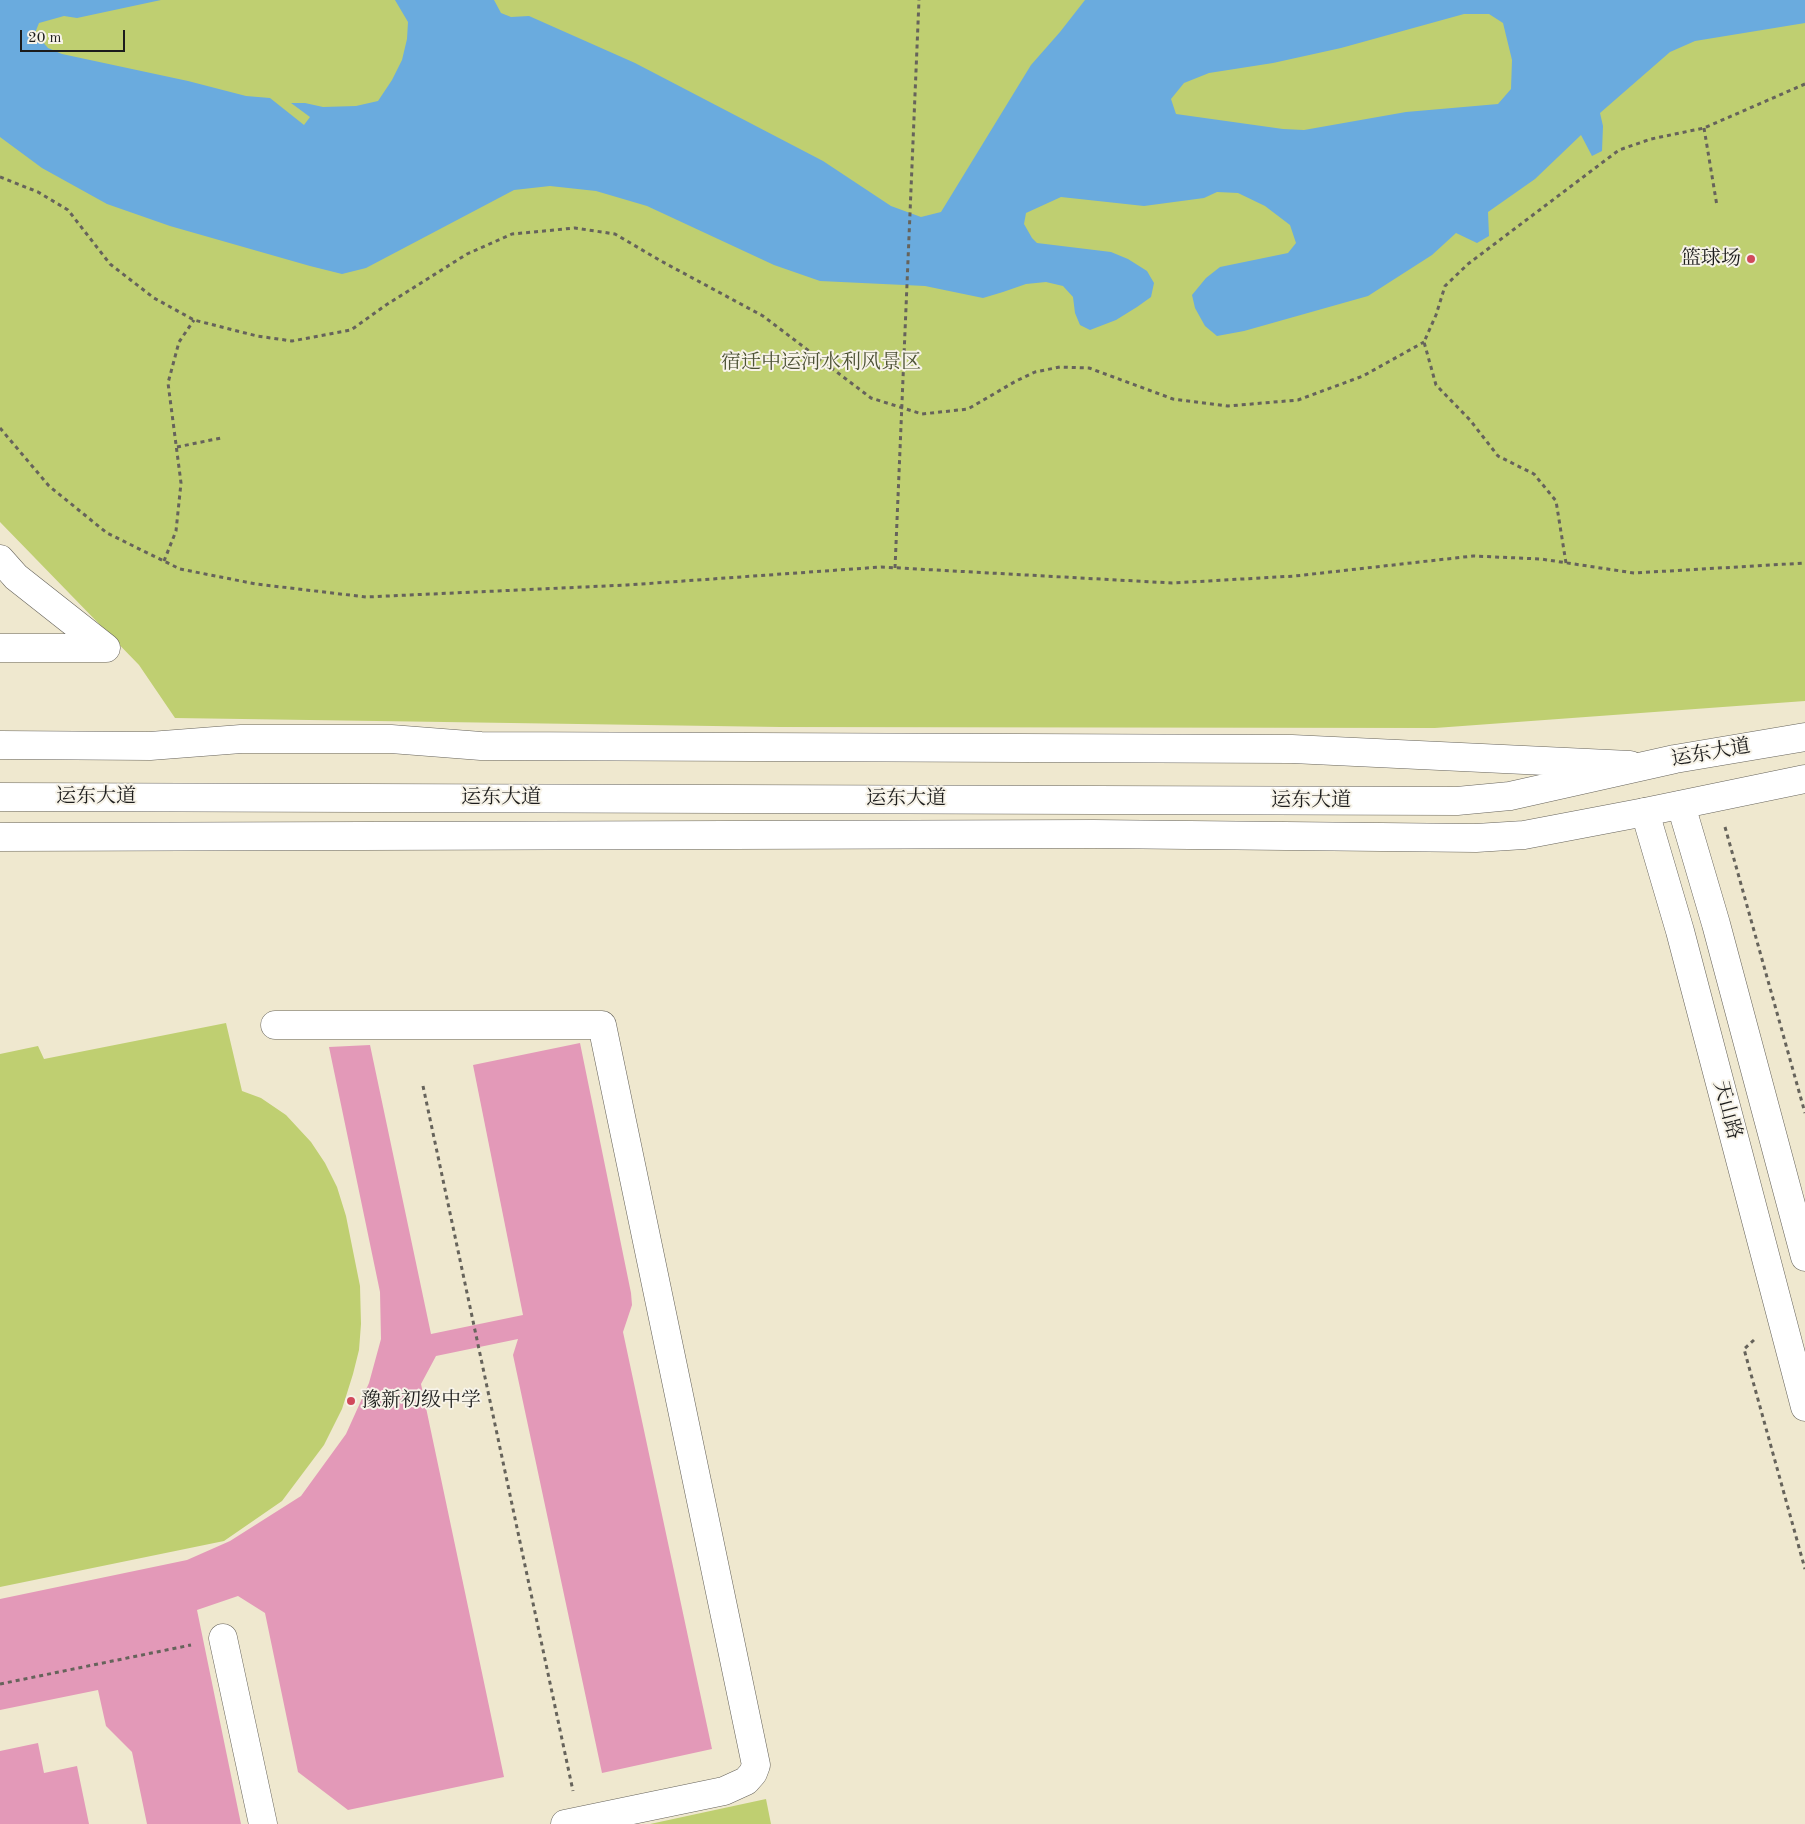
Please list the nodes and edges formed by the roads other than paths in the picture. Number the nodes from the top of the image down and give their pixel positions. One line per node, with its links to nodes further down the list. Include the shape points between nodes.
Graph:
1 (0, 559): 2 (main road, via 16,577 106,648)
2 (0, 648)
3 (1805, 737): 5 (main road, 运东大道)
4 (0, 745): 5 (main road, via 150,746 241,739 391,739 490,746 1292,749)
5 (1647, 766): 7 (main road, 运东大道, via 1510,796 1457,801)
6 (1805, 779): 8 (main road, 运东大道)
7 (0, 797)
8 (1681, 805): 9 (main road, 运东大道); 12 (main road, 天山路)
9 (1646, 812): 10 (main road, 运东大道, via 1524,835 1476,838 1094,834); 13 (main road, 天山路)
10 (0, 837)
11 (275, 1025): 15 (main road, via 602,1025 756,1765 754,1774 746,1781 724,1790)
12 (1805, 1257)
13 (1805, 1407)
14 (224, 1638): 16 (main road)
15 (572, 1822)
16 (262, 1824)

